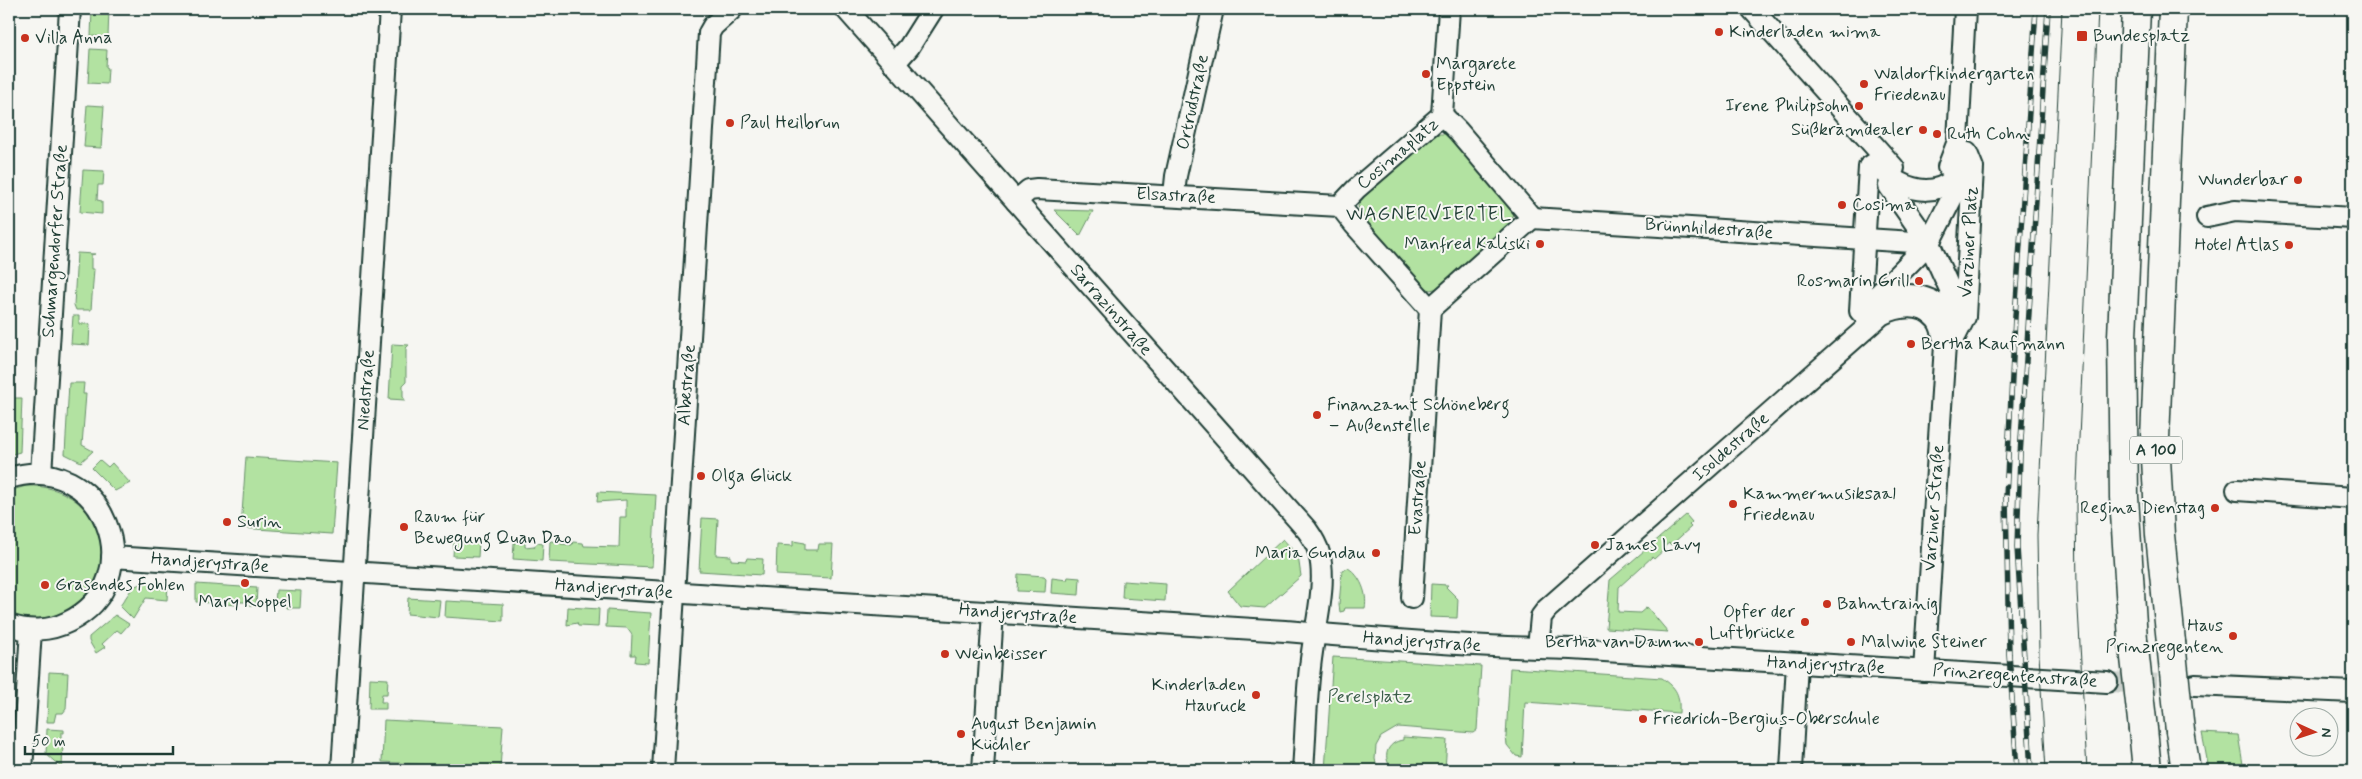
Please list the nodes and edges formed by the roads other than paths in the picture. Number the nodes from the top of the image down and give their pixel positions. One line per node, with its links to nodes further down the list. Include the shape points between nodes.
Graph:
1 (70, 9): 28 (street, Schmargendorfer Straße)
2 (390, 9): 33 (street, Niedstraße)
3 (732, 9): 34 (street, Albestraße, via 709,33)
4 (846, 9): 12 (street, Sarrazinstraße)
5 (933, 9): 12 (street)
6 (1213, 9): 16 (street, Ortrudstraße)
7 (1449, 9): 13 (street)
8 (1752, 9): 14 (street)
9 (1965, 9): 14 (street, Varziner Platz, via 1958,141 1950,165 1927,180)
10 (2136, 9): 46 (highway, A 100, bridge, via 2122,337 2124,497 2133,640)
11 (2173, 9): 53 (highway, A 100, bridge, via 2155,439 2160,535)
12 (894, 64): 17 (street, Sarrazinstraße)
13 (1442, 115): 18 (street, Cosimaplatz); 20 (street, Cosimaplatz)
14 (1881, 171): 15 (street, Varziner Platz, via 1906,195 1924,198 1952,190); 15 (street, Varziner Platz, via 1904,186 1930,190 1951,181 1966,153); 22 (street); 23 (street, Varziner Platz)
15 (1966, 173): 23 (street, Varziner Platz); 26 (street, Varziner Platz)
16 (1174, 195): 17 (street, Elsastraße, via 1037,189 1028,190); 18 (street, Elsastraße)
17 (1016, 201): 39 (street, Sarrazinstraße, via 1307,530 1320,554)
18 (1340, 206): 25 (street)
19 (2207, 217): 21 (street, via 2235,211)
20 (1532, 218): 22 (street, Brünnhildestraße); 25 (street)
21 (2353, 218)
22 (1872, 240): 23 (street); 24 (street)
23 (1929, 243): 24 (street, Varziner Platz); 26 (street, Varziner Platz)
24 (1871, 304): 26 (street, Varziner Platz, via 1893,297 1920,296 1932,300 1953,322 1956,335)
25 (1430, 309): 35 (street, Evastraße)
26 (1963, 318)
27 (1945, 345): 40 (street, Isoldestraße, via 1936,318 1918,308 1895,308 1881,315 1547,609 1541,617); 42 (street, Varziner Straße)
28 (41, 474): 29 (street); 32 (street, via 63,479 89,496 106,522)
29 (9, 478)
30 (2236, 490): 31 (street)
31 (2353, 498)
32 (112, 557): 33 (street, Handjerystraße); 38 (street, via 104,588 86,610 63,624)
33 (355, 572): 34 (street, Handjerystraße); 48 (street, Niedstraße)
34 (674, 592): 36 (street, Handjerystraße); 49 (street, Albestraße)
35 (1412, 598)
36 (993, 612): 39 (street, Handjerystraße); 50 (street)
37 (9, 625): 38 (street)
38 (31, 630): 47 (street)
39 (1315, 634): 40 (street, Handjerystraße); 51 (street)
40 (1538, 648): 41 (street, Handjerystraße)
41 (1797, 663): 42 (street, Handjerystraße); 52 (street)
42 (1924, 670): 43 (street, Prinzregentenstraße)
43 (2107, 682)
44 (2195, 685): 45 (street)
45 (2353, 692)
46 (2146, 767)
47 (22, 770)
48 (342, 770)
49 (663, 770)
50 (982, 770)
51 (1303, 770)
52 (1791, 770)
53 (2186, 770)

